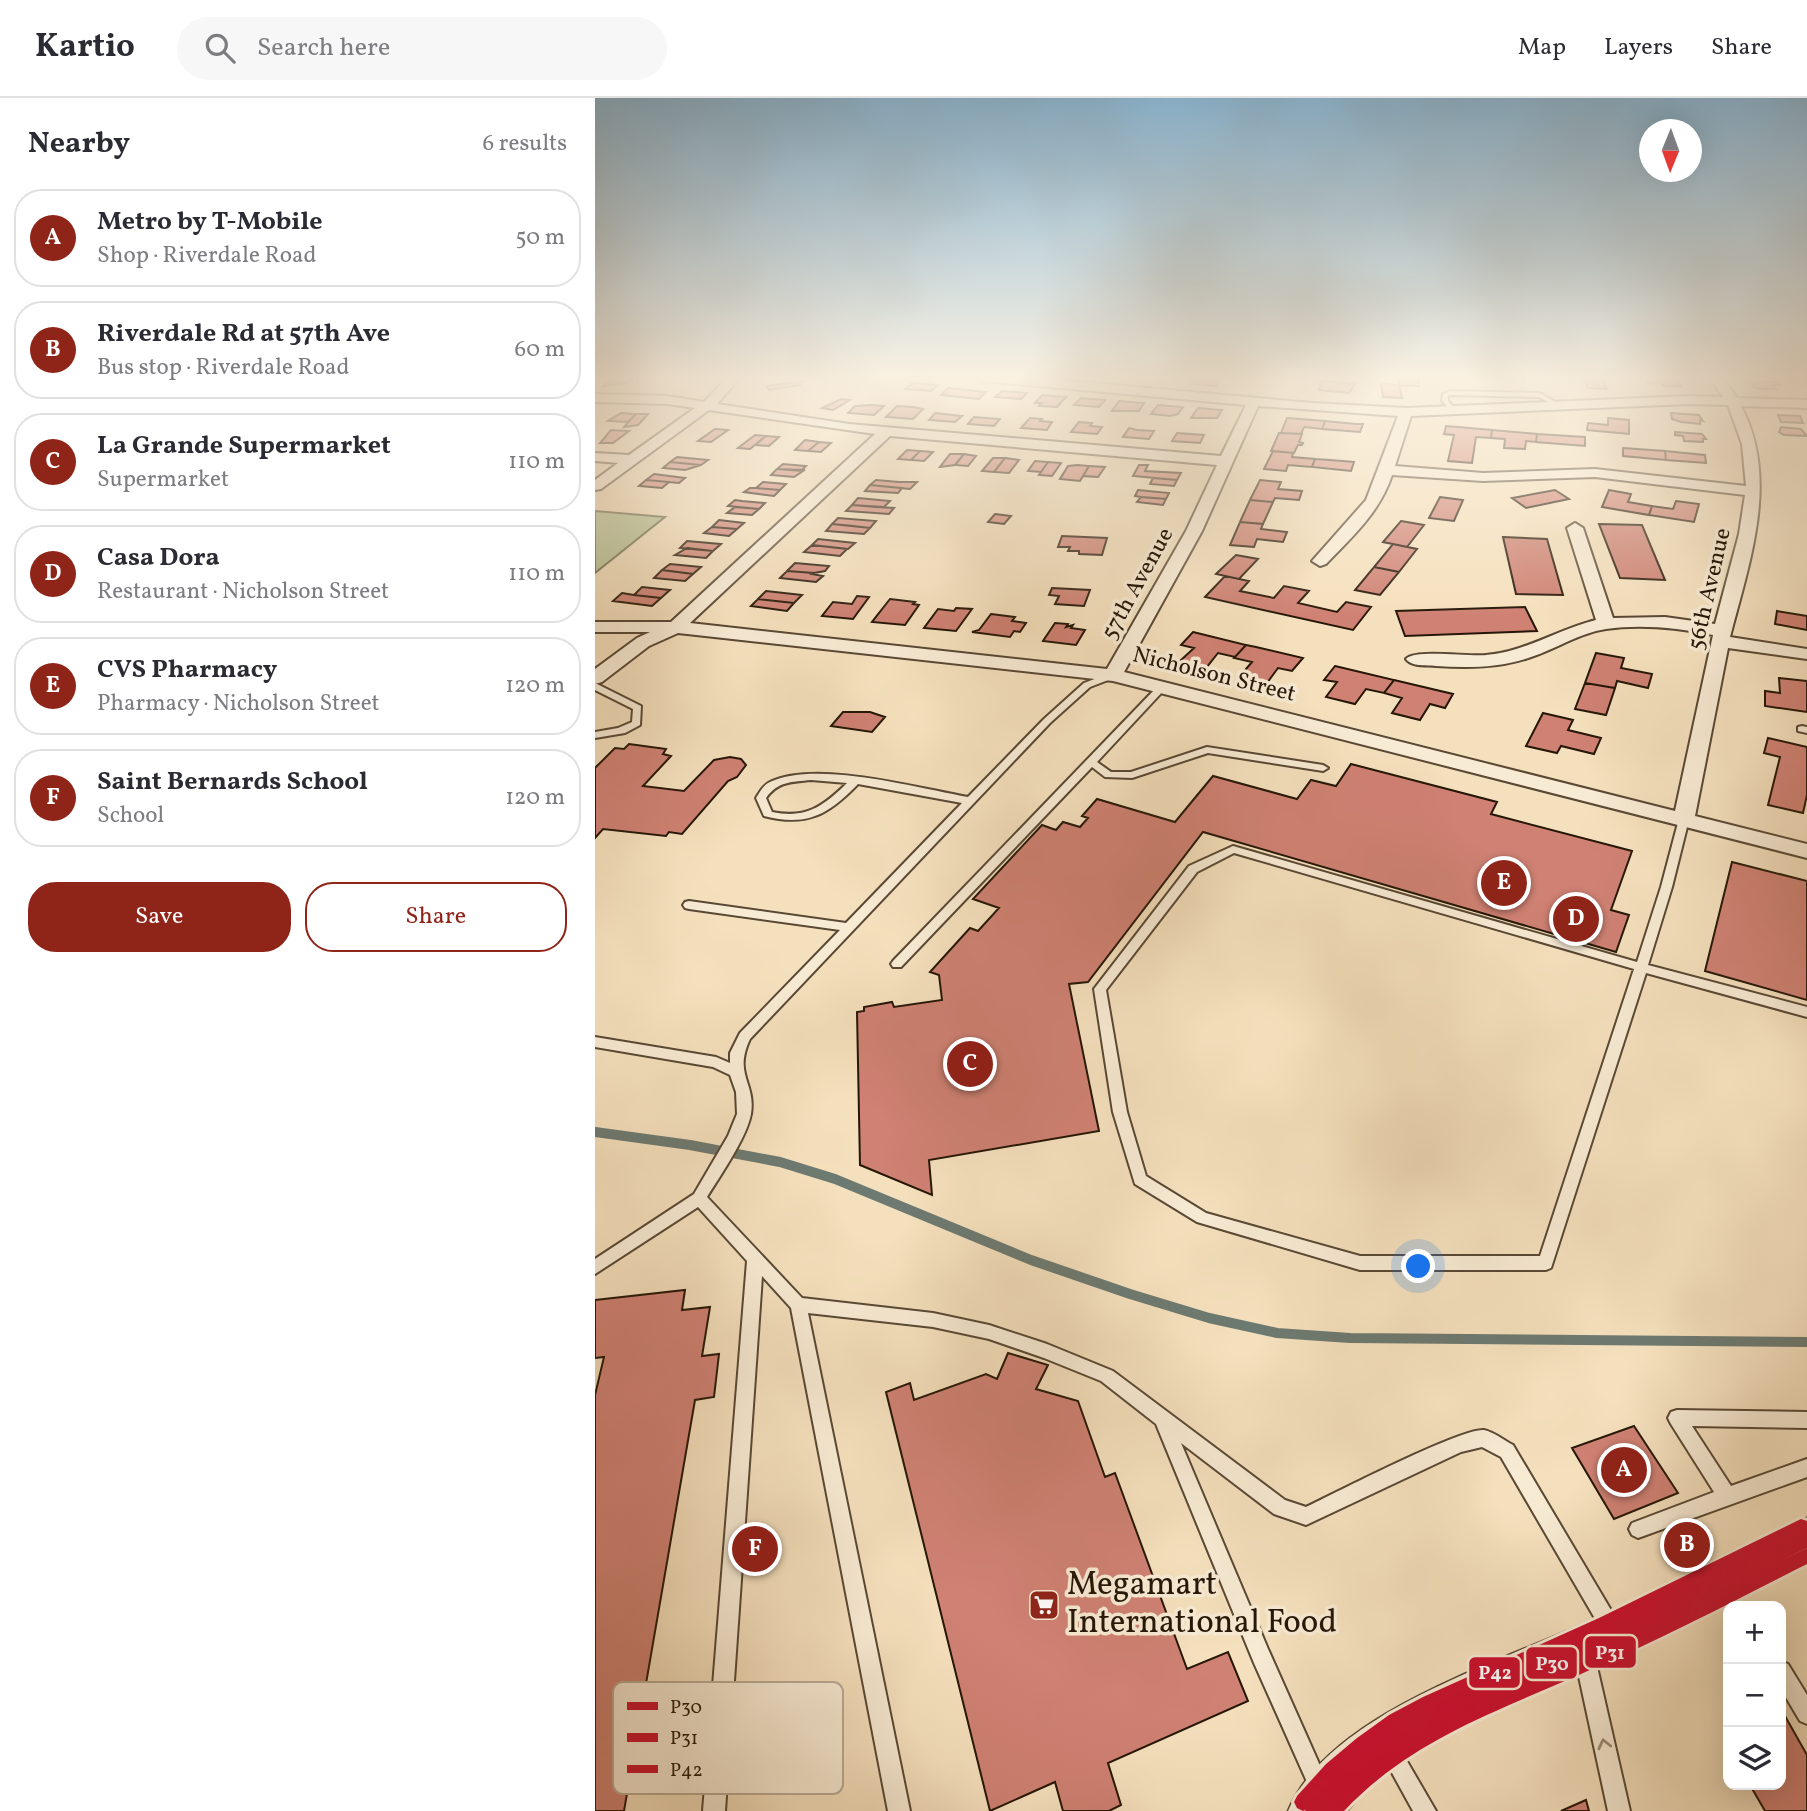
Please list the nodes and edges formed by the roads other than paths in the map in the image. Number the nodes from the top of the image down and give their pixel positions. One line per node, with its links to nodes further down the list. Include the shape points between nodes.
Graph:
1 (595, 457): 8 (street)
2 (636, 457): 8 (street)
3 (859, 457): 17 (street)
4 (1177, 457): 9 (street)
5 (1226, 457): 9 (street, 57th Avenue)
6 (1389, 457): 10 (street)
7 (1750, 457): 12 (street, 56th Avenue)
8 (632, 460): 11 (street)
9 (1224, 461): 21 (street, 57th Avenue, via 1194,531)
10 (1386, 470): 12 (street, via 1483,477 1595,473); 14 (street, via 1364,515)
11 (596, 486)
12 (1753, 491): 18 (street, 56th Avenue)
13 (1575, 528): 15 (street)
14 (1320, 561)
15 (1607, 623): 18 (street, via 1684,624); 20 (street, via 1511,657)
16 (595, 627): 17 (street, Nicholson Street)
17 (675, 627): 21 (street, Nicholson Street); 22 (street, via 643,642)
18 (1721, 636): 19 (street); 30 (street, 56th Avenue)
19 (1807, 654)
20 (1415, 659)
21 (1113, 675): 24 (street, Nicholson Street); 29 (lane, via 1087,685)
22 (595, 678)
23 (595, 686): 25 (lane, via 638,708 637,723)
24 (1162, 687): 26 (lane); 30 (street, Nicholson Street)
25 (595, 735)
26 (1091, 762): 27 (lane, via 1109,775 1132,775 1207,750); 34 (lane)
27 (1323, 768)
28 (854, 782): 28 (lane, via 799,777 770,786 761,798 768,814 812,816); 29 (lane)
29 (970, 801): 33 (lane)
30 (1684, 819): 31 (street, Nicholson Street); 35 (lane)
31 (1807, 851)
32 (689, 905): 33 (lane)
33 (848, 927): 38 (lane, via 745,1036 737,1053)
34 (897, 964)
35 (1641, 967): 35 (lane, via 1546,1263 1360,1264 1202,1218 1140,1180 1120,1112 1100,989 1193,869 1233,849); 36 (lane)
36 (1807, 1012)
37 (595, 1042): 38 (lane, via 716,1062)
38 (736, 1072): 39 (lane, via 744,1114)
39 (735, 1137): 40 (lane)
40 (713, 1177): 41 (lane)
41 (699, 1198): 42 (lane); 43 (lane)
42 (755, 1259): 44 (lane); 54 (lane)
43 (595, 1267)
44 (798, 1306): 45 (lane, via 933,1320 989,1332 1107,1376); 58 (lane)
45 (1162, 1418): 52 (lane, via 1280,1508 1306,1516 1459,1444 1483,1438 1507,1451); 57 (lane)
46 (1807, 1420): 48 (lane, via 1677,1418)
47 (1807, 1468): 48 (lane)
48 (1727, 1496): 49 (lane)
49 (1638, 1529)
50 (1807, 1540): 51 (street)
51 (1722, 1596): 52 (street)
52 (1599, 1642): 56 (street, via 1413,1726); 60 (lane, one-way to 52)
53 (1786, 1679): 55 (lane)
54 (724, 1682)
55 (1807, 1714)
56 (1385, 1744): 57 (street, via 1357,1764); 59 (lane)
57 (1319, 1804)
58 (899, 1811)
59 (1425, 1811)
60 (1619, 1811)

